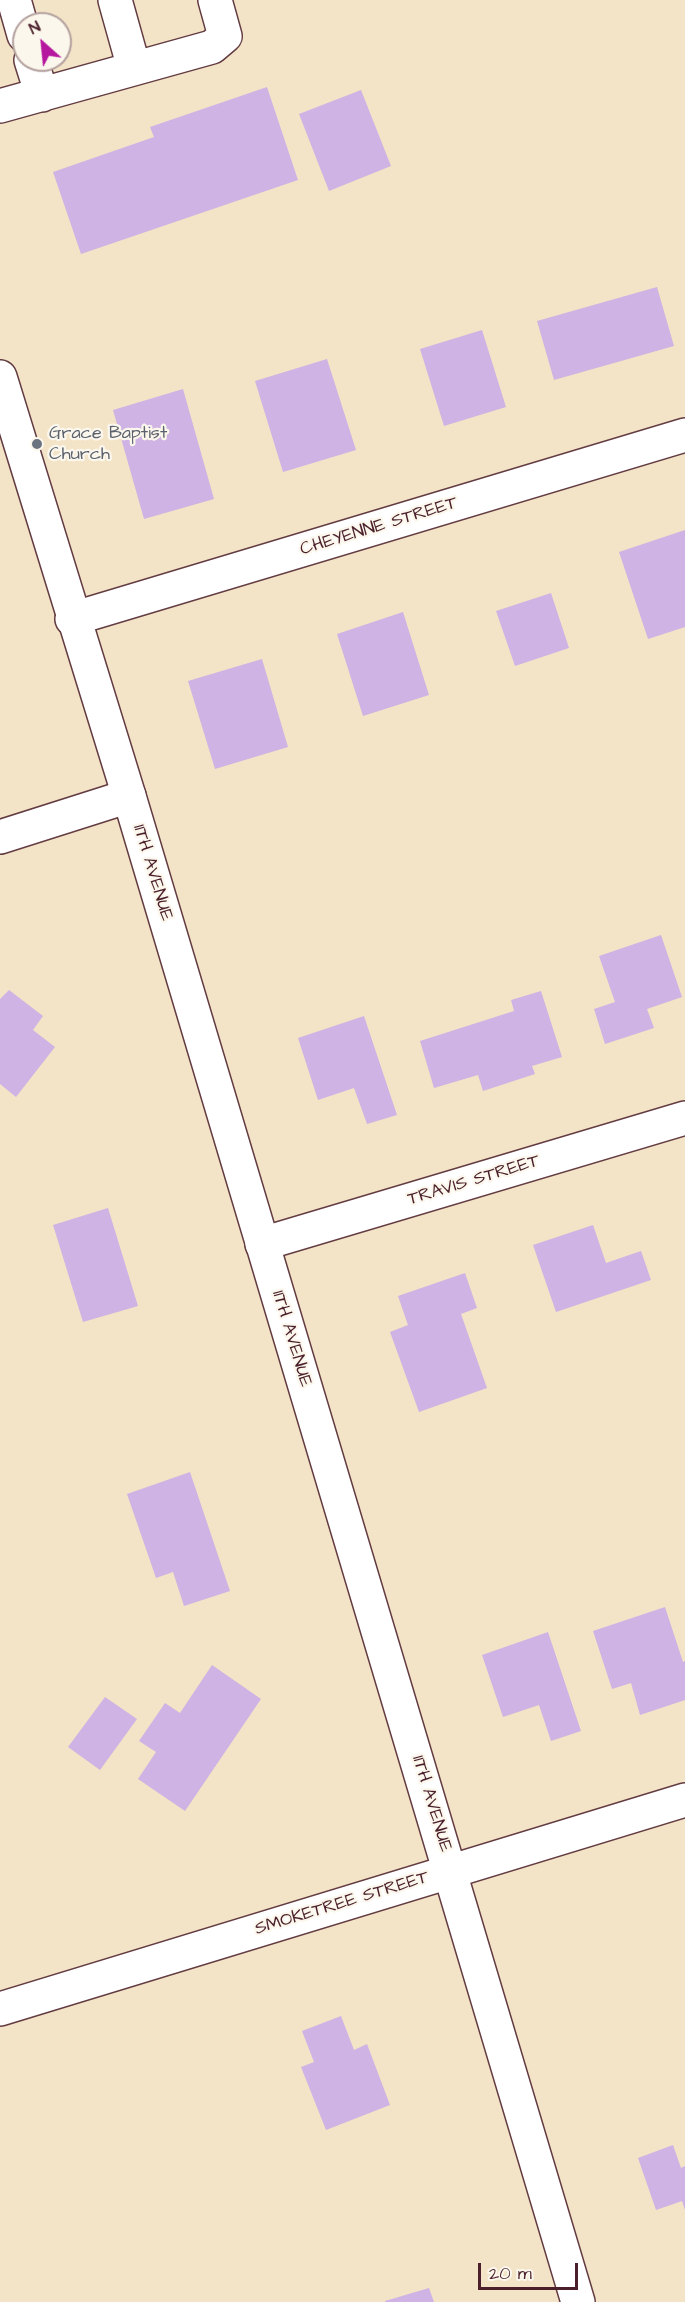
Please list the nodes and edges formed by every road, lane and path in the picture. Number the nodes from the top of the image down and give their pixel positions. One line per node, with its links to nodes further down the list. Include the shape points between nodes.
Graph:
1 (115, 0): 3 (main road)
2 (215, 0): 3 (main road, via 225,36 212,47)
3 (134, 68): 5 (main road)
4 (35, 72): 5 (main road)
5 (42, 95): 6 (main road)
6 (0, 106)
7 (0, 377): 9 (main road, 11TH AVENUE)
8 (685, 435): 9 (main road, CHEYENNE STREET)
9 (72, 619): 10 (main road, 11TH AVENUE)
10 (129, 796): 11 (main road); 13 (main road, 11TH AVENUE)
11 (0, 837)
12 (685, 1118): 13 (main road, TRAVIS STREET)
13 (262, 1244): 15 (main road, 11TH AVENUE)
14 (685, 1800): 15 (main road, SMOKETREE STREET)
15 (451, 1870): 16 (main road, SMOKETREE STREET); 17 (main road, 11TH AVENUE)
16 (0, 2009)
17 (578, 2302)

